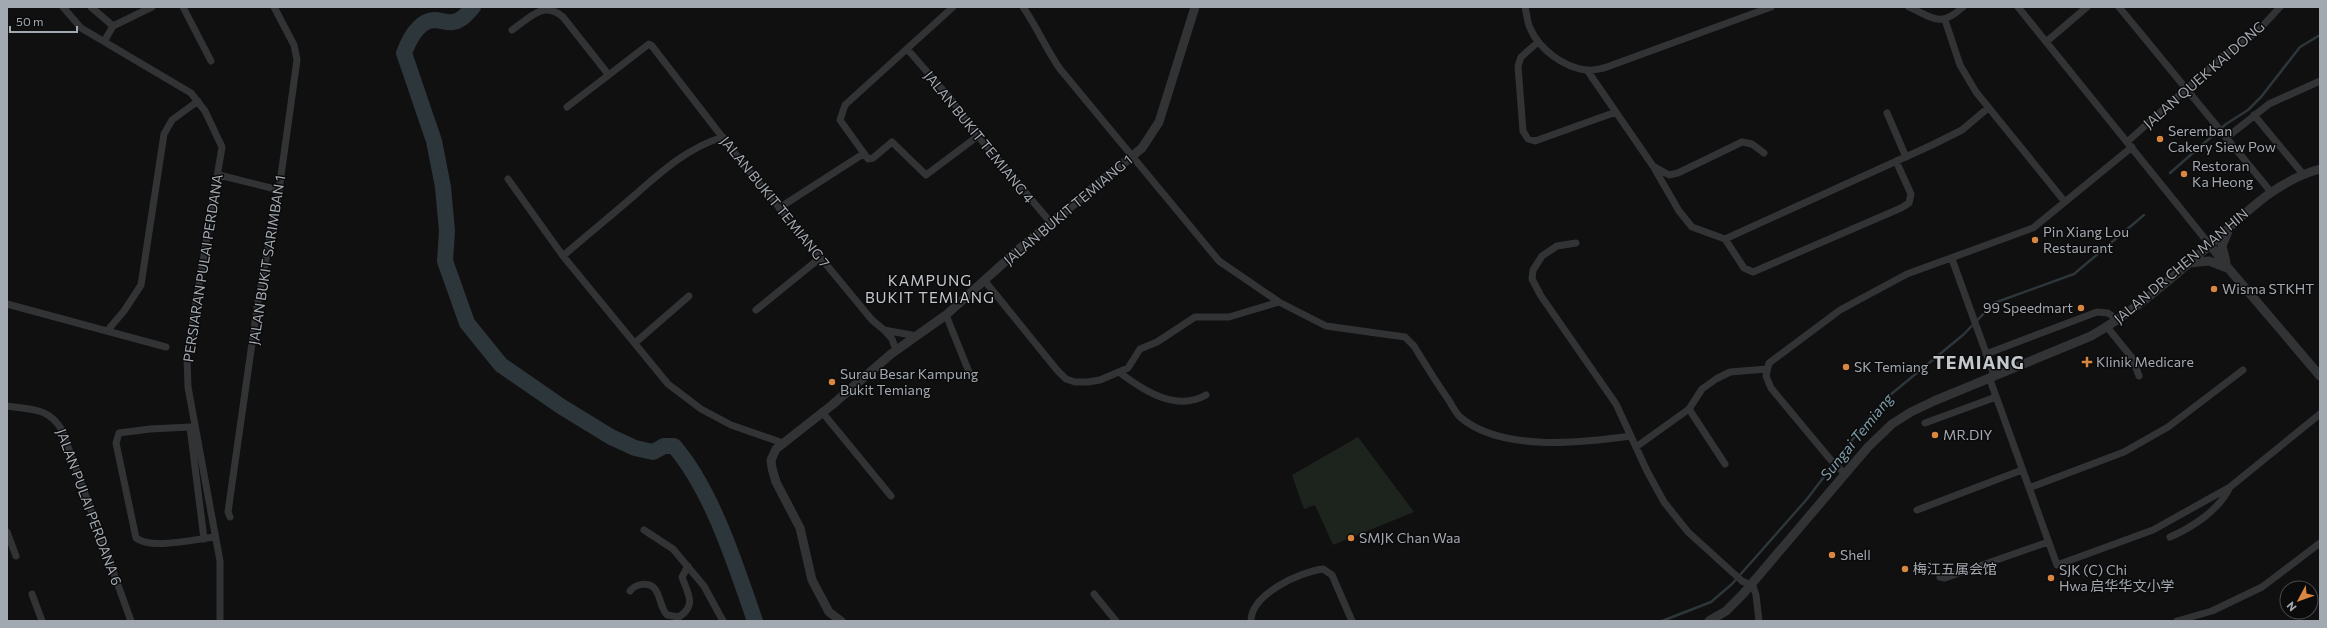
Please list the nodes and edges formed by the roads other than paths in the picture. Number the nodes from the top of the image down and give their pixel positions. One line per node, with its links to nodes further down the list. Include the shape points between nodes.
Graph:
1 (63, 7): 20 (street, PERSIARAN PULAI PERDANA, via 82,28)
2 (91, 7): 18 (street)
3 (152, 7): 18 (street)
4 (183, 7): 24 (street)
5 (274, 7): 49 (street, JALAN BUKIT SARIMBAN 1, via 294,44 297,60)
6 (953, 7): 23 (street)
7 (1023, 7): 41 (street, via 1060,70)
8 (1195, 7): 41 (street, JALAN BUKIT TEMIANG 1, via 1159,122 1152,135)
9 (1525, 7): 21 (street, via 1530,28)
10 (1772, 7): 25 (street, via 1604,68)
11 (1909, 7): 17 (street, via 1937,20)
12 (1963, 7): 17 (street)
13 (2018, 7): 22 (street)
14 (2087, 7): 22 (street)
15 (2119, 7): 28 (street)
16 (2280, 7): 28 (street, JALAN QUEK KAI DONG, via 2258,31 2222,56)
17 (1945, 20): 31 (street, via 1963,72)
18 (113, 26): 20 (street)
19 (512, 30): 26 (street, via 539,11 548,8 555,10 564,17)
20 (105, 40): 29 (street, PERSIARAN PULAI PERDANA, via 185,88)
21 (1538, 42): 25 (street, via 1560,60); 32 (street, via 1521,58 1518,66 1523,132 1528,138 1535,141)
22 (2046, 42): 38 (street)
23 (908, 50): 35 (street, JALAN BUKIT TEMIANG 4, via 949,97); 40 (street, via 845,105 842,111 840,120)
24 (211, 61)
25 (1587, 70): 32 (street)
26 (608, 74): 30 (street); 37 (street, JALAN BUKIT TEMIANG 7, via 649,44 656,48)
27 (2320, 81): 34 (street, via 2269,104)
28 (2187, 90): 36 (street); 38 (street, JALAN QUEK KAI DONG)
29 (198, 101): 47 (street, PERSIARAN PULAI PERDANA, via 217,132 222,147); 72 (street, via 172,120 164,134 141,284 124,311)
30 (567, 108)
31 (1988, 108): 42 (street, via 1962,130); 51 (street)
32 (1616, 112): 44 (street)
33 (1887, 113): 42 (street)
34 (2254, 115): 36 (street); 46 (street)
35 (978, 136): 40 (street, via 926,175 892,142 870,160); 53 (street, JALAN BUKIT TEMIANG 4)
36 (2225, 136): 50 (street)
37 (723, 137): 52 (street, JALAN BUKIT TEMIANG 7); 58 (street, via 702,145 660,173)
38 (2129, 145): 51 (street, JALAN QUEK KAI DONG); 57 (street)
39 (1764, 153): 44 (street, via 1752,144 1742,142 1678,173 1669,175)
40 (863, 154): 52 (street)
41 (1133, 156): 53 (street, JALAN BUKIT TEMIANG 1); 65 (street, via 1219,261)
42 (1906, 157): 43 (street)
43 (1896, 161): 55 (street); 55 (street, via 1911,194 1909,203 1901,208 1753,272 1744,268)
44 (1653, 166): 55 (street, via 1678,211 1692,227)
45 (2320, 169): 46 (street, JALAN DR CHEN MAN HIN)
46 (2302, 174): 50 (street, JALAN DR CHEN MAN HIN)
47 (219, 175): 49 (street); 105 (street, PERSIARAN PULAI PERDANA, via 186,357 188,387)
48 (508, 179): 58 (street)
49 (279, 190): 102 (street, JALAN BUKIT SARIMBAN 1, via 258,301 228,512)
50 (2271, 192): 54 (street, JALAN DR CHEN MAN HIN)
51 (2065, 202): 60 (street, JALAN QUEK KAI DONG, via 2032,228)
52 (779, 208): 59 (street, JALAN BUKIT TEMIANG 7)
53 (1051, 223): 63 (street, JALAN BUKIT TEMIANG 1)
54 (2230, 227): 57 (street, JALAN DR CHEN MAN HIN); 62 (street, via 2222,246)
55 (1725, 239)
56 (1576, 243): 92 (street, via 1557,246 1542,256 1532,280 1616,404)
57 (2210, 245): 61 (street, JALAN DR CHEN MAN HIN); 62 (street)
58 (563, 256): 74 (street)
59 (820, 258): 67 (street); 71 (street, JALAN BUKIT TEMIANG 7, via 872,320)
60 (1952, 259): 77 (street); 78 (street, JALAN QUEK KAI DONG, via 1907,274 1840,310 1769,363)
61 (2188, 264): 62 (street, via 2209,261); 69 (street, JALAN DR CHEN MAN HIN)
62 (2229, 269): 84 (street)
63 (984, 280): 68 (street, JALAN BUKIT TEMIANG 1); 81 (street, via 1066,379 1088,382)
64 (689, 296): 74 (street)
65 (1279, 302): 81 (street, via 1229,317 1195,317 1157,342 1140,349 1128,368); 92 (street, via 1326,326 1405,337 1414,346 1459,416 1476,428 1498,435 1560,444)
66 (7, 304): 72 (street)
67 (756, 310)
68 (946, 315): 73 (street, JALAN BUKIT TEMIANG 1); 80 (street)
69 (2118, 320): 70 (street, JALAN DR CHEN MAN HIN); 77 (street, via 2108,313 2097,312)
70 (2107, 327): 82 (street, JALAN DR CHEN MAN HIN, via 2084,339); 83 (street, via 2133,359)
71 (884, 330): 73 (street); 76 (street, JALAN BUKIT TEMIANG 7, via 892,339)
72 (107, 331): 75 (street)
73 (917, 336): 76 (street, JALAN BUKIT TEMIANG 1)
74 (636, 342): 93 (street, via 668,384 701,409 731,425)
75 (166, 347)
76 (896, 350): 89 (street, JALAN BUKIT TEMIANG 1)
77 (1986, 354): 82 (street)
78 (1767, 369): 88 (street, via 1730,372 1716,379 1702,389); 97 (street, via 1766,376 1771,388)
79 (2243, 370): 99 (street, via 2168,427 2124,452)
80 (969, 372)
81 (1119, 372): 85 (street, via 1154,394 1180,403 1194,402)
82 (1992, 376): 86 (street); 97 (street, JALAN DR CHEN MAN HIN, via 1911,412 1892,424)
83 (2139, 376)
84 (2320, 376)
85 (1206, 395)
86 (1996, 397): 91 (street); 96 (street)
87 (7, 406): 118 (street, JALAN PULAI PERDANA 6, via 47,413 56,420 62,430)
88 (1689, 409): 94 (street); 95 (street)
89 (822, 412): 93 (street, JALAN BUKIT TEMIANG 1); 100 (street)
90 (2320, 414): 98 (street)
91 (1925, 423)
92 (1631, 436): 94 (street)
93 (783, 443): 121 (street, JALAN BUKIT TEMIANG 1, via 776,449 771,460 776,482 800,528 812,580 821,601 829,612)
94 (1636, 447): 113 (street, via 1664,502 1688,532 1742,581)
95 (1725, 464)
96 (2022, 470): 99 (street); 101 (street)
97 (1842, 471): 113 (street, JALAN DR CHEN MAN HIN)
98 (2230, 487): 106 (street, via 2215,508 2187,530); 108 (street, via 2153,530 2057,565)
99 (2029, 488): 108 (street)
100 (891, 496)
101 (1917, 510)
102 (230, 517)
103 (644, 530): 111 (street, via 674,549)
104 (7, 532): 110 (street)
105 (215, 537): 107 (street); 119 (street, PERSIARAN PULAI PERDANA, via 220,561)
106 (2170, 537)
107 (204, 538): 107 (street, via 148,544 136,538 116,443 119,433 190,427)
108 (2048, 542): 112 (street, via 1945,578)
109 (2320, 543): 127 (street, via 2262,587 2212,611)
110 (16, 556)
111 (688, 566): 114 (street, via 682,577 690,601 689,608 679,617 667,615 662,610 655,589 650,586 638,585); 120 (street, via 704,586)
112 (1940, 577)
113 (1751, 585): 125 (street, JALAN DR CHEN MAN HIN, via 1726,611); 126 (street, via 1756,595)
114 (630, 591)
115 (32, 594): 117 (street)
116 (1094, 594): 122 (street)
117 (42, 621)
118 (131, 621)
119 (220, 621)
120 (723, 621)
121 (841, 621)
122 (1116, 621)
123 (1251, 621): 124 (street, via 1252,613 1258,604 1285,581 1323,569 1332,575)
124 (1352, 621)
125 (1709, 621)
126 (1759, 621)
127 (2177, 621)

